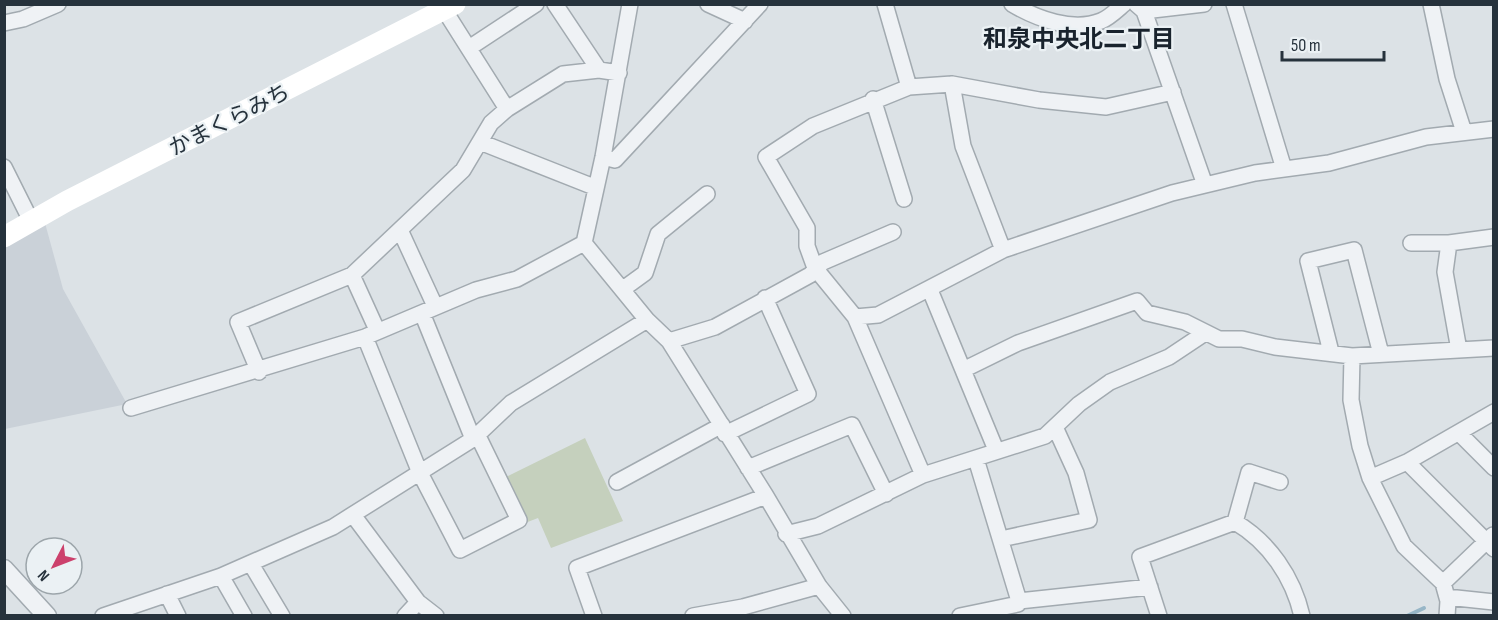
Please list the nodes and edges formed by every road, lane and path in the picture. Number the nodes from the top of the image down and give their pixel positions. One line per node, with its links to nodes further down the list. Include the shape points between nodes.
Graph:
1 (58, 4): 16 (street)
2 (536, 4): 17 (street)
3 (555, 4): 18 (street)
4 (630, 4): 19 (street)
5 (708, 4): 15 (street)
6 (760, 4): 15 (street)
7 (885, 4): 21 (street)
8 (1012, 4): 9 (street, via 1036,18 1082,26 1103,21)
9 (1124, 4)
10 (1204, 4): 14 (street)
11 (1234, 4): 30 (street)
12 (1431, 4): 26 (street, via 1447,79)
13 (439, 9): 17 (street); 35 (main road, かまくらみち)
14 (1144, 14): 22 (street)
15 (745, 21): 28 (street, via 615,160)
16 (4, 23)
17 (470, 48): 24 (street)
18 (599, 70): 19 (street); 24 (street, via 563,74)
19 (619, 73): 28 (street)
20 (951, 84): 21 (street); 22 (street, via 1106,107); 43 (street, via 963,146)
21 (909, 87): 23 (street)
22 (1173, 92): 31 (street)
23 (873, 99): 34 (street); 44 (street, via 813,126 766,157 807,228 807,246)
24 (507, 109): 27 (street, via 491,123)
25 (1494, 129): 26 (street)
26 (1464, 132): 30 (street)
27 (480, 142): 32 (street); 36 (street, via 463,170)
28 (603, 157): 32 (street)
29 (4, 167): 35 (street)
30 (1284, 170): 31 (street)
31 (1205, 185): 43 (street)
32 (594, 187): 40 (street)
33 (706, 194): 46 (street, via 658,234 645,273)
34 (904, 200)
35 (31, 221): 38 (main road, かまくらみち)
36 (400, 230): 45 (street); 49 (street)
37 (893, 232): 44 (street)
38 (4, 237)
39 (1494, 237): 42 (street)
40 (584, 243): 46 (street); 49 (street, via 517,279 476,290)
41 (1411, 243): 42 (street)
42 (1449, 243): 56 (street, via 1445,272)
43 (1003, 250): 47 (street)
44 (815, 268): 48 (street, via 810,275); 50 (street)
45 (352, 275): 53 (street); 61 (street, via 238,322)
46 (622, 289): 51 (street)
47 (930, 290): 50 (street, via 878,315); 60 (street)
48 (765, 298): 54 (street, via 715,327); 65 (street, via 808,394)
49 (428, 310): 53 (street); 67 (street)
50 (855, 317): 74 (street)
51 (647, 320): 54 (street); 67 (street, via 511,403)
52 (1205, 333): 57 (street, via 1219,339); 60 (street, via 1185,322 1147,313 1137,301 1018,343); 64 (street, via 1169,357 1110,382)
53 (371, 334): 61 (street); 73 (street)
54 (669, 341): 65 (street)
55 (1494, 348): 56 (street)
56 (1459, 350): 58 (street)
57 (1331, 352): 58 (street, via 1308,261 1354,250); 59 (street)
58 (1381, 354): 59 (street)
59 (1352, 356): 75 (street, via 1351,400)
60 (963, 370): 68 (street)
61 (259, 372): 62 (street)
62 (130, 408)
63 (1494, 412): 66 (street)
64 (1055, 427): 68 (street, via 1045,436); 83 (street, via 1076,473 1089,520)
65 (724, 429): 71 (street); 76 (street)
66 (1460, 434): 70 (street); 72 (street)
67 (476, 438): 73 (street); 73 (street, via 519,520 460,550)
68 (996, 450): 69 (street)
69 (976, 459): 74 (street); 83 (street)
70 (1407, 462): 75 (street); 84 (street)
71 (748, 468): 78 (street, via 852,425); 79 (street)
72 (1494, 468)
73 (420, 473): 80 (street)
74 (923, 475): 78 (street)
75 (1370, 478): 92 (street, via 1404,546)
76 (617, 482)
77 (1280, 482): 81 (street, via 1249,472)
78 (886, 494): 82 (street, via 818,526)
79 (766, 496): 82 (street); 103 (street, via 578,568)
80 (353, 515): 85 (street); 91 (street)
81 (1235, 522): 89 (street, via 1140,557); 108 (street, via 1269,549 1284,571)
82 (786, 534): 88 (street)
83 (1001, 539): 94 (street)
84 (1491, 542): 92 (street)
85 (251, 564): 87 (street); 100 (street)
86 (4, 569): 96 (street)
87 (221, 576): 90 (street); 99 (street)
88 (819, 586): 95 (street); 105 (street)
89 (1150, 587): 94 (street); 107 (street)
90 (167, 594): 97 (street); 98 (street)
91 (418, 602): 101 (street); 102 (street)
92 (1447, 602): 93 (street)
93 (1494, 602)
94 (1020, 607): 106 (street)
95 (744, 611): 104 (street)
96 (47, 615)
97 (103, 615)
98 (178, 615)
99 (244, 615)
100 (282, 615)
101 (405, 615)
102 (436, 615)
103 (594, 615)
104 (693, 615)
105 (843, 615)
106 (960, 615)
107 (1159, 615)
108 (1302, 615)

